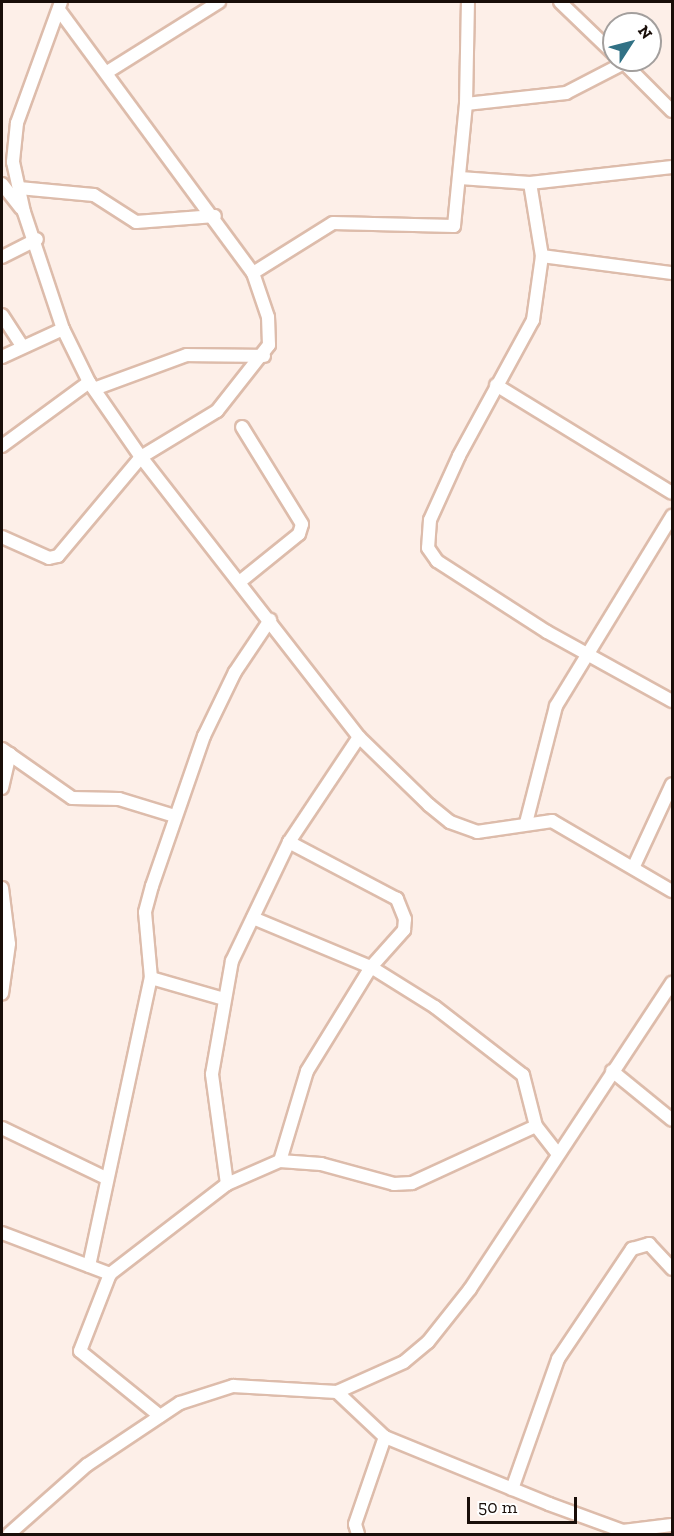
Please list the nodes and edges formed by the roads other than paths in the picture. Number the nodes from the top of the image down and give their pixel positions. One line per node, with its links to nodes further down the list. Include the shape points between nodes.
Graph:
1 (219, 2): 6 (street)
2 (468, 2): 9 (street)
3 (560, 2): 5 (street)
4 (61, 6): 6 (street); 15 (street, via 17,123 13,162)
5 (602, 42)
6 (109, 71): 17 (street)
7 (604, 72): 9 (street, via 566,93)
8 (632, 72): 10 (street)
9 (466, 104): 12 (street)
10 (672, 111)
11 (672, 167): 13 (street)
12 (460, 178): 13 (street); 21 (street, via 454,226 333,223)
13 (530, 183): 19 (street)
14 (2, 184): 16 (street)
15 (19, 188): 16 (street); 17 (street, via 94,195 136,222)
16 (24, 212): 18 (street)
17 (215, 216): 21 (street)
18 (37, 239): 20 (street); 24 (street)
19 (542, 255): 22 (street); 28 (street, via 533,320)
20 (2, 257)
21 (253, 273): 26 (street, via 268,317)
22 (672, 273)
23 (2, 315): 25 (street)
24 (63, 329): 25 (street); 29 (street)
25 (22, 346): 27 (street)
26 (264, 356): 29 (street, via 187,355); 32 (street, via 199,426)
27 (2, 357)
28 (496, 385): 33 (street); 38 (street, via 430,520 428,548 437,561)
29 (92, 386): 31 (street); 32 (street)
30 (242, 427): 36 (street, via 302,524 298,534)
31 (2, 446)
32 (141, 457): 35 (street, via 58,556 49,558); 36 (street)
33 (672, 493)
34 (672, 516): 38 (street)
35 (2, 537)
36 (242, 580): 37 (street)
37 (270, 620): 40 (street); 44 (street, via 221,700)
38 (585, 653): 39 (street); 45 (street, via 556,706)
39 (672, 701)
40 (360, 737): 45 (street, via 450,822 477,832); 46 (street)
41 (6, 751): 43 (street); 44 (street, via 72,798 119,799)
42 (672, 784): 47 (street)
43 (2, 788)
44 (175, 816): 52 (street, via 145,912)
45 (526, 823): 47 (street, via 552,821)
46 (289, 842): 50 (street); 51 (street, via 397,899 404,908 404,930)
47 (634, 866): 49 (street)
48 (2, 888): 54 (street, via 9,944)
49 (672, 891)
50 (253, 918): 51 (street); 55 (street, via 232,961)
51 (371, 967): 58 (street, via 435,1007 523,1075); 61 (street, via 307,1071)
52 (151, 978): 55 (street); 62 (street)
53 (672, 983): 56 (street)
54 (2, 994)
55 (224, 999): 63 (street, via 212,1074)
56 (612, 1071): 57 (street); 60 (street)
57 (672, 1120)
58 (536, 1126): 60 (street); 61 (street, via 412,1183)
59 (2, 1128): 62 (street)
60 (556, 1152): 68 (street, via 470,1289 428,1342 379,1377)
61 (280, 1161): 63 (street)
62 (106, 1178): 65 (street)
63 (227, 1184): 67 (street)
64 (2, 1233): 65 (street)
65 (89, 1266): 67 (street)
66 (672, 1269): 71 (street, via 649,1244 632,1249 558,1359)
67 (110, 1274): 69 (street, via 80,1351)
68 (337, 1392): 69 (street, via 233,1386 208,1391); 70 (street)
69 (160, 1416): 74 (street, via 87,1465)
70 (385, 1437): 71 (street); 75 (street, via 355,1524)
71 (512, 1489): 73 (street)
72 (672, 1525): 73 (street)
73 (622, 1533)
74 (9, 1534)
75 (358, 1534)

